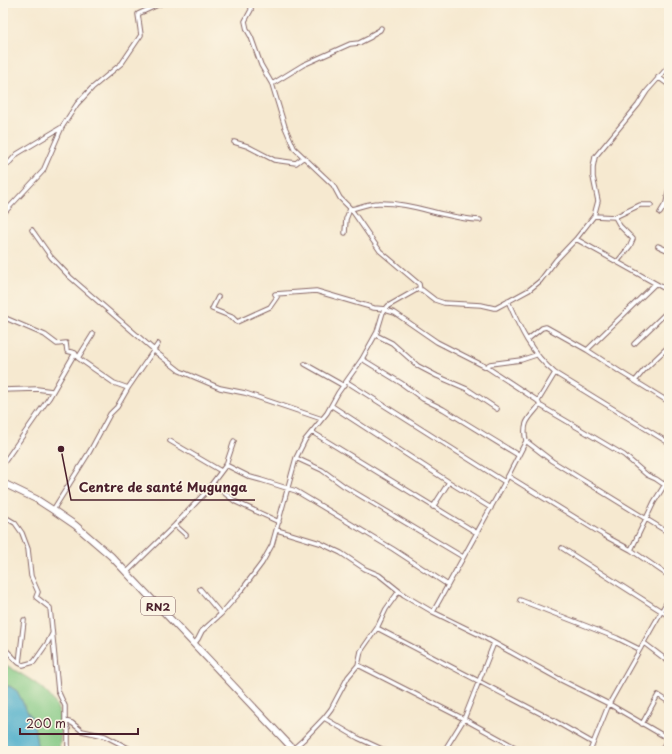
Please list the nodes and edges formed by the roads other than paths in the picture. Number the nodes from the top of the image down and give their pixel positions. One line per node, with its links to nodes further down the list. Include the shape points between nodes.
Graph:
1 (162, 3): 8 (street, via 138,14 141,35 122,64 92,88 77,104)
2 (251, 3): 6 (street, via 251,10 245,21 247,30)
3 (381, 28): 6 (street, via 371,35 371,38 350,44 303,65)
4 (669, 66): 5 (street)
5 (658, 77): 7 (street); 18 (street, via 595,158 593,177 598,201)
6 (272, 84): 10 (street, via 294,148)
7 (669, 85)
8 (62, 127): 11 (street); 17 (street, via 43,171)
9 (234, 142): 10 (street, via 274,160 296,163)
10 (304, 157): 15 (street, via 333,185)
11 (3, 165)
12 (669, 188): 13 (street)
13 (667, 204): 16 (street)
14 (651, 205): 19 (street, via 640,205)
15 (350, 209): 20 (street, via 377,203 392,204); 22 (street); 28 (street, via 380,251 419,284)
16 (660, 213)
17 (3, 214)
18 (594, 216): 19 (street); 23 (street)
19 (614, 217): 26 (street, via 633,239)
20 (480, 220)
21 (32, 230): 41 (street, via 50,257 70,277)
22 (345, 234)
23 (576, 239): 26 (street); 31 (street, via 540,281)
24 (658, 246): 25 (street)
25 (669, 251)
26 (618, 261): 27 (street)
27 (655, 284): 29 (street); 42 (street)
28 (420, 290): 31 (street, via 435,300 452,304 494,308); 32 (street)
29 (669, 291)
30 (218, 297): 32 (street, via 212,309 232,317 236,322 270,307 277,297 276,294 309,291)
31 (508, 301): 37 (street)
32 (385, 310): 36 (street); 48 (street, via 437,342)
33 (669, 310): 39 (street)
34 (3, 317): 43 (street, via 45,335 58,344 66,344 67,350)
35 (93, 334): 45 (street)
36 (376, 335): 46 (street); 60 (street, via 392,343 418,366 467,389)
37 (527, 340): 42 (street, via 542,328 546,328); 44 (street)
38 (158, 344): 41 (street)
39 (634, 344)
40 (669, 346): 50 (street)
41 (153, 350): 53 (street); 61 (street, via 180,371 220,388 245,393)
42 (587, 350): 50 (street)
43 (75, 353): 45 (street); 55 (street)
44 (536, 355): 48 (street); 49 (street)
45 (78, 358): 53 (street, via 114,383)
46 (362, 359): 51 (street); 67 (street, via 423,400)
47 (305, 364): 52 (street)
48 (485, 367): 56 (street)
49 (555, 372): 56 (street); 66 (street)
50 (635, 381): 57 (street)
51 (347, 382): 52 (street); 75 (street)
52 (344, 386): 58 (street)
53 (128, 388): 83 (street)
54 (3, 390): 55 (street)
55 (52, 391): 69 (street)
56 (538, 401): 59 (street)
57 (669, 402)
58 (332, 406): 61 (street); 74 (street)
59 (540, 406): 65 (street, via 525,424); 78 (street, via 624,455 647,475)
60 (497, 409)
61 (322, 419): 62 (street)
62 (312, 432): 68 (street); 81 (street)
63 (170, 441): 71 (street)
64 (234, 441): 70 (street)
65 (526, 441): 67 (street); 85 (street, via 552,461)
66 (669, 443)
67 (518, 455): 72 (street)
68 (296, 458): 80 (street); 94 (street, via 322,470 344,486)
69 (3, 464)
70 (226, 465): 71 (street); 80 (street, via 250,477)
71 (221, 471): 77 (street)
72 (508, 476): 75 (street); 93 (street)
73 (669, 478): 78 (street)
74 (449, 482): 81 (street); 82 (street)
75 (505, 482): 82 (street)
76 (3, 483): 83 (highway, RN2)
77 (213, 484): 86 (street, via 236,502); 87 (street)
78 (665, 485): 79 (street); 85 (street)
79 (669, 488)
80 (288, 489): 86 (street); 97 (street, via 296,491 393,549)
81 (433, 507): 89 (street)
82 (491, 508): 89 (street)
83 (53, 510): 95 (highway, RN2, via 76,526)
84 (3, 516): 108 (street, via 22,532 28,549 31,576 38,592 36,597 50,608)
85 (646, 520): 90 (street); 93 (street)
86 (279, 522): 88 (street)
87 (175, 525): 91 (street); 95 (street)
88 (277, 530): 99 (street, via 320,543 341,553 379,575); 104 (street, via 262,563)
89 (477, 533): 94 (street)
90 (669, 533)
91 (186, 535)
92 (562, 548): 103 (street)
93 (631, 550): 96 (street)
94 (463, 557): 97 (street)
95 (127, 572): 111 (highway, RN2)
96 (669, 576)
97 (448, 585): 102 (street)
98 (200, 589): 104 (street)
99 (399, 591): 102 (street); 107 (street)
100 (669, 598): 103 (street)
101 (520, 600): 113 (street)
102 (434, 612): 109 (street)
103 (662, 612): 105 (street); 110 (street)
104 (221, 614): 111 (street, via 202,632)
105 (669, 616)
106 (24, 620): 115 (street)
107 (377, 628): 116 (street, via 361,651); 117 (street)
108 (53, 633): 115 (street, via 34,662); 122 (street, via 55,670 58,691 65,706)
109 (494, 643): 117 (street); 119 (street)
110 (644, 643): 113 (street); 114 (street)
111 (194, 644): 126 (highway, RN2)
112 (3, 647): 115 (street)
113 (639, 649): 119 (street)
114 (669, 662)
115 (19, 664)
116 (358, 665): 120 (street); 121 (street)
117 (479, 681): 121 (street); 125 (street)
118 (669, 702): 123 (street, via 658,695)
119 (609, 704): 123 (street); 125 (street)
120 (324, 718): 126 (street); 129 (street)
121 (464, 719): 130 (street); 131 (street)
122 (65, 721): 127 (street, via 68,729); 128 (street, via 82,731 105,736)
123 (642, 724): 124 (street)
124 (669, 738): 133 (street)
125 (593, 743): 132 (street)
126 (294, 750)
127 (68, 751)
128 (134, 751)
129 (386, 751)
130 (444, 751)
131 (522, 751)
132 (590, 751)
133 (661, 751)

